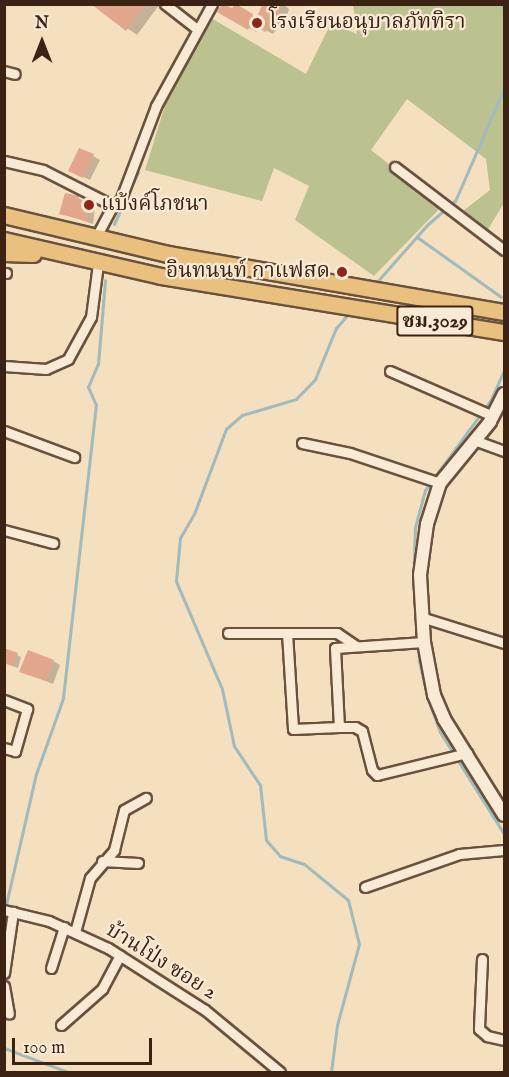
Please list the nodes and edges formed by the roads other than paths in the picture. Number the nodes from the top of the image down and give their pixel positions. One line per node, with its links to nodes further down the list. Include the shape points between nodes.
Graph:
1 (165, 4): 3 (street)
2 (212, 4): 3 (street)
3 (196, 28): 9 (street, via 156,106 125,193)
4 (4, 71): 5 (street)
5 (15, 74)
6 (4, 160): 9 (street, via 43,170)
7 (395, 167): 14 (street)
8 (4, 205): 11 (main road)
9 (113, 205): 12 (street)
10 (4, 215): 11 (main road, ชม.3029)
11 (70, 231): 12 (main road, ชม.3029)
12 (96, 237): 18 (main road, ชม.3029, via 354,288)
13 (4, 240): 16 (main road, ชม.3029)
14 (504, 250)
15 (4, 253): 16 (main road)
16 (66, 255): 17 (main road, ชม.3029)
17 (98, 264): 19 (main road, ชม.3029); 20 (street, via 91,317 68,359 46,369)
18 (504, 312)
19 (504, 332)
20 (4, 366)
21 (390, 371): 23 (street)
22 (504, 394): 23 (street)
23 (493, 416): 25 (street)
24 (4, 431): 28 (street)
25 (474, 440): 27 (street); 29 (street)
26 (302, 443): 29 (street, via 350,453)
27 (504, 451)
28 (74, 457)
29 (435, 480): 32 (street, via 420,575)
30 (4, 530): 31 (street)
31 (52, 543)
32 (421, 617): 35 (street); 36 (street)
33 (228, 633): 34 (street)
34 (287, 633): 37 (street, via 337,633); 39 (street, via 293,729)
35 (419, 643): 37 (street); 41 (street, via 434,695)
36 (504, 643)
37 (356, 646): 39 (street, via 334,648)
38 (4, 700): 40 (street, via 27,709 15,751)
39 (339, 726): 41 (street, via 355,726 362,731 374,774)
40 (4, 748)
41 (460, 755): 43 (street)
42 (146, 798): 45 (street, via 124,810 118,842)
43 (504, 814)
44 (504, 850): 47 (street, via 459,854)
45 (102, 861): 46 (street); 50 (street, via 90,878)
46 (138, 863)
47 (365, 887)
48 (8, 911): 49 (street, บ้านโป่ง ซอย 2); 54 (street)
49 (64, 927): 50 (street, บ้านโป่ง ซอย 2); 53 (street)
50 (75, 932): 51 (street, บ้านโป่ง ซอย 2)
51 (120, 955): 57 (street, via 102,990); 59 (street, บ้านโป่ง ซอย 2, via 205,1010)
52 (482, 959): 58 (street, via 479,1029)
53 (51, 968)
54 (4, 973)
55 (4, 986): 56 (street)
56 (9, 1014)
57 (61, 1025)
58 (504, 1040)
59 (280, 1072)

